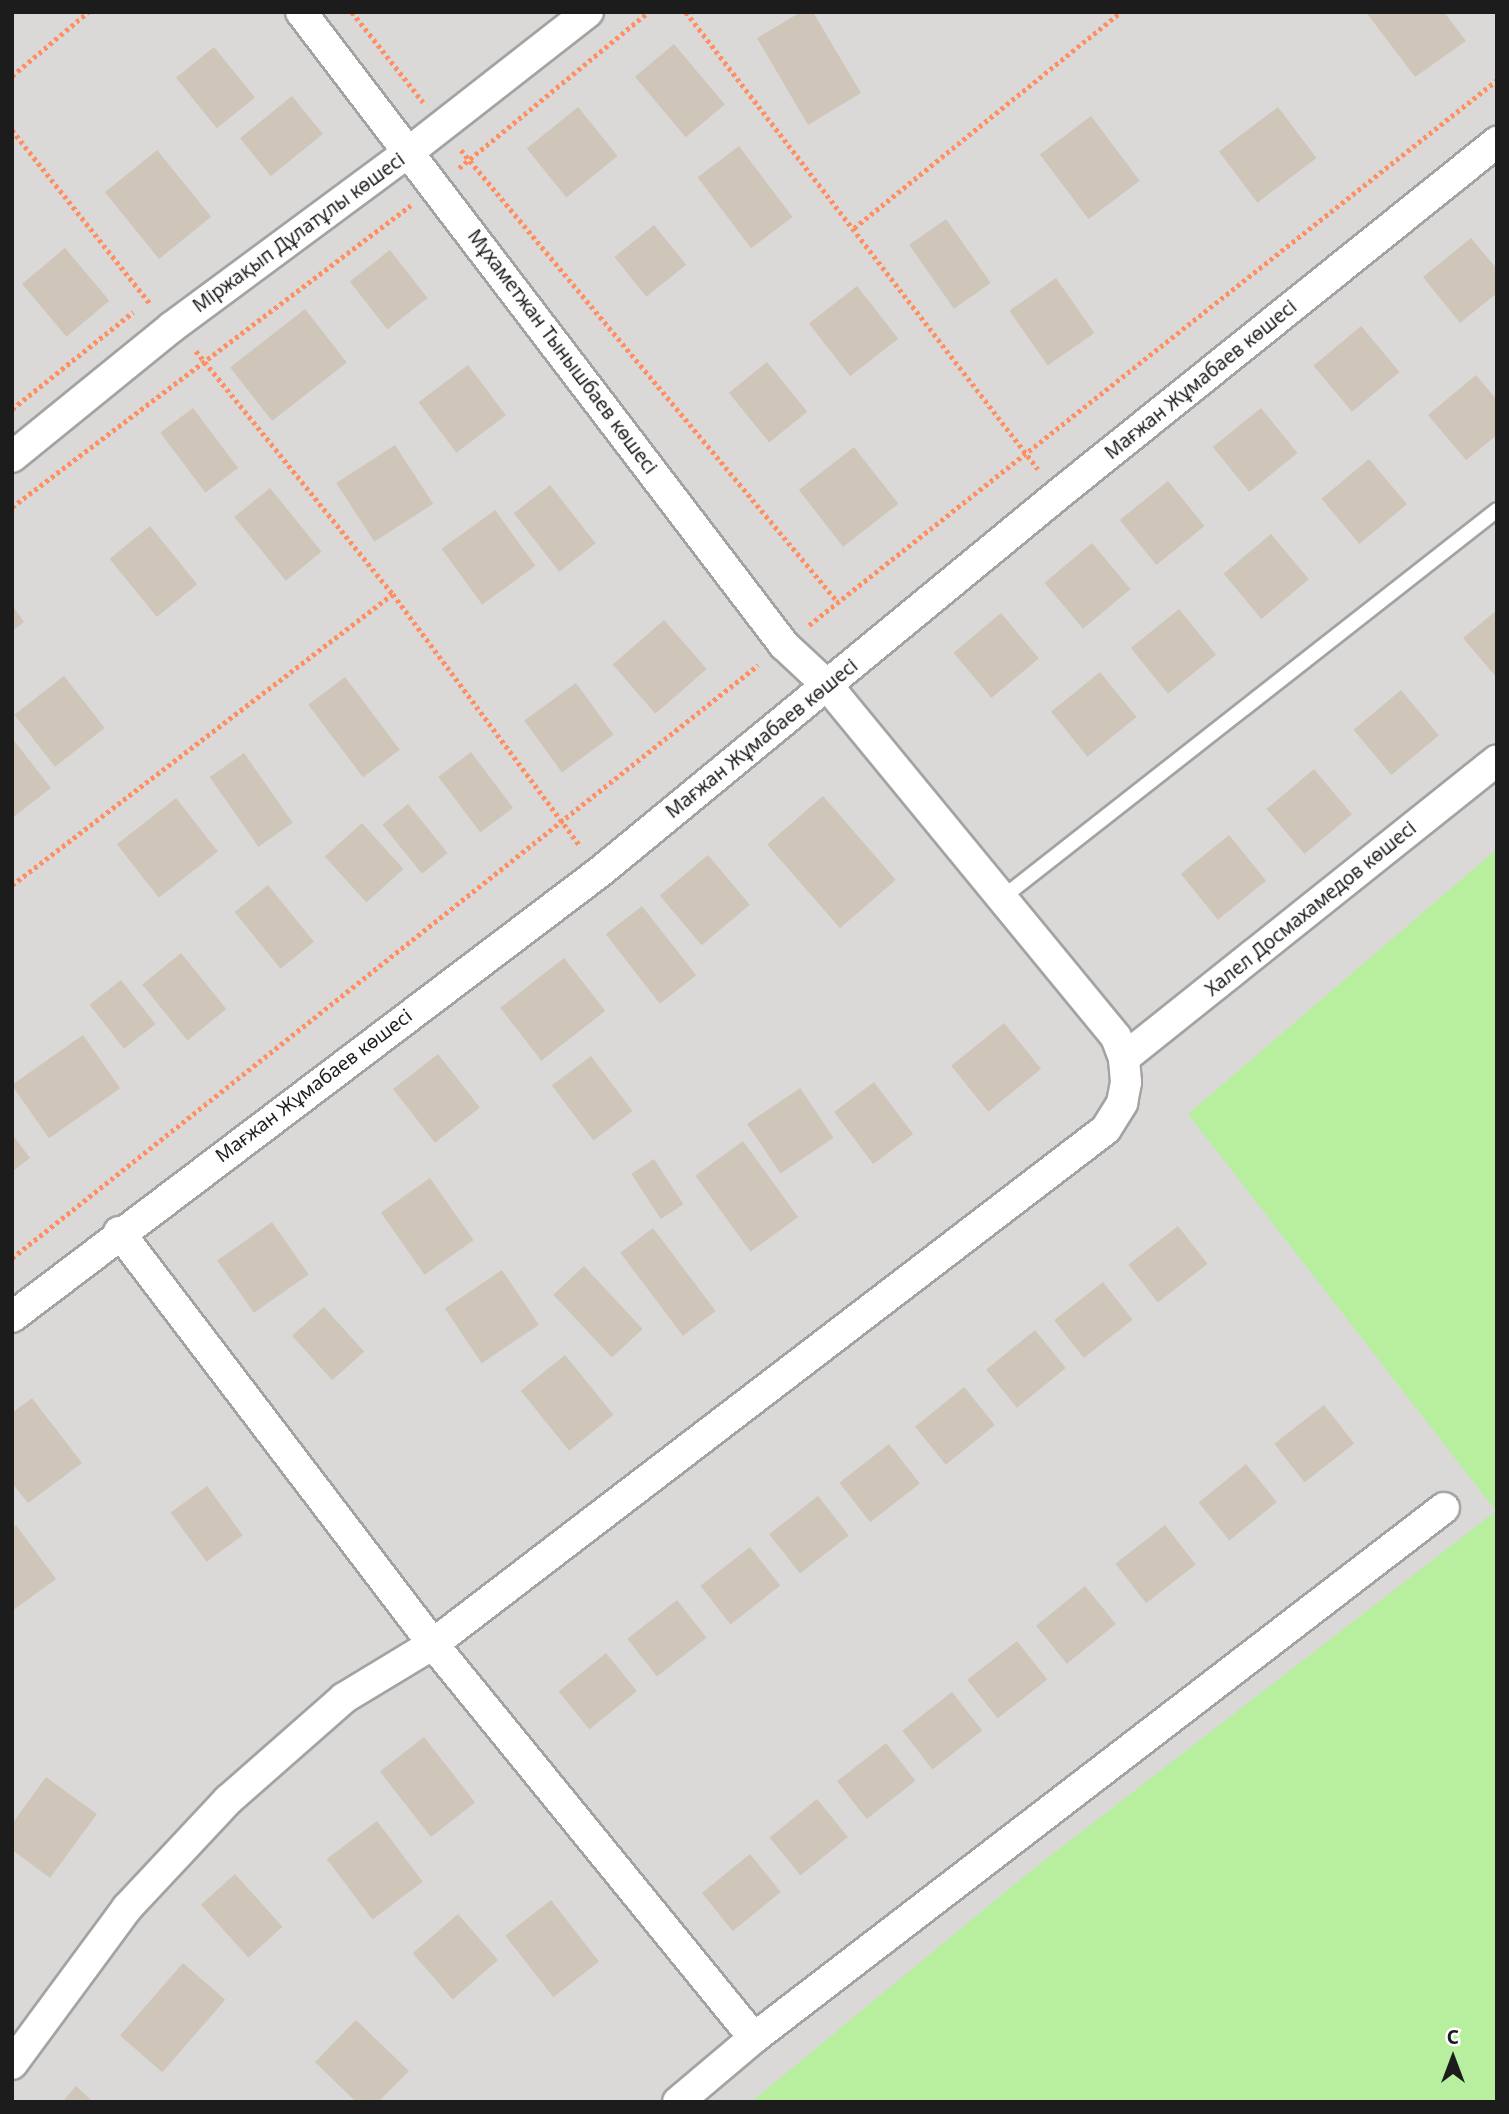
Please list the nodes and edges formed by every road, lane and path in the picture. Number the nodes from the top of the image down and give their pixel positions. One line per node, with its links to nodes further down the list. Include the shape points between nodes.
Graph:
1 (88, 12): 8 (path)
2 (301, 12): 13 (street, Мұхаметжан Тынышбаев көшесі)
3 (352, 12): 10 (path)
4 (588, 12): 10 (street, Міржақып Дұлатұлы көшесі)
5 (648, 12): 14 (path)
6 (686, 12): 16 (path)
7 (1121, 12): 16 (path)
8 (12, 76)
9 (1497, 80): 19 (path)
10 (442, 126): 13 (street, Міржақып Дұлатұлы көшесі); 14 (path)
11 (12, 130): 17 (path)
12 (1497, 142): 21 (street, Мағжан Жұмабаев көшесі)
13 (410, 151): 15 (street, Мұхаметжан Тынышбаев көшесі); 17 (street, Міржақып Дұлатұлы көшесі)
14 (470, 160): 15 (path); 25 (path)
15 (437, 186): 18 (path); 26 (street, Мұхаметжан Тынышбаев көшесі)
16 (854, 228): 19 (path)
17 (172, 327): 18 (path); 20 (street, Міржақып Дұлатұлы көшесі)
18 (204, 359): 22 (path); 24 (path)
19 (1027, 456): 21 (path); 25 (path)
20 (12, 457)
21 (1060, 492): 27 (street, Мағжан Жұмабаев көшесі)
22 (12, 507)
23 (1497, 510): 32 (lane)
24 (393, 594): 29 (path); 31 (path)
25 (837, 601): 26 (path)
26 (784, 645): 27 (street, Мұхаметжан Тынышбаев көшесі); 29 (path)
27 (828, 686): 30 (street, Мағжан Жұмабаев көшесі); 32 (street, Мұхаметжан Тынышбаев көшесі)
28 (1497, 760): 33 (street, Халел Досмахамедов көшесі)
29 (558, 820): 30 (path); 35 (path)
30 (601, 871): 34 (street, Мағжан Жұмабаев көшесі)
31 (12, 885)
32 (1002, 898): 33 (street, Мұхаметжан Тынышбаев көшесі, via 1116,1037)
33 (1125, 1058): 38 (street, via 1122,1103 1106,1129)
34 (119, 1232): 36 (street, Мағжан Жұмабаев көшесі); 38 (street)
35 (12, 1258)
36 (12, 1317)
37 (1444, 1508): 39 (street)
38 (433, 1644): 39 (street); 40 (street, via 344,1698 228,1800 127,1908)
39 (754, 2038): 41 (street)
40 (12, 2064)
41 (678, 2102)

